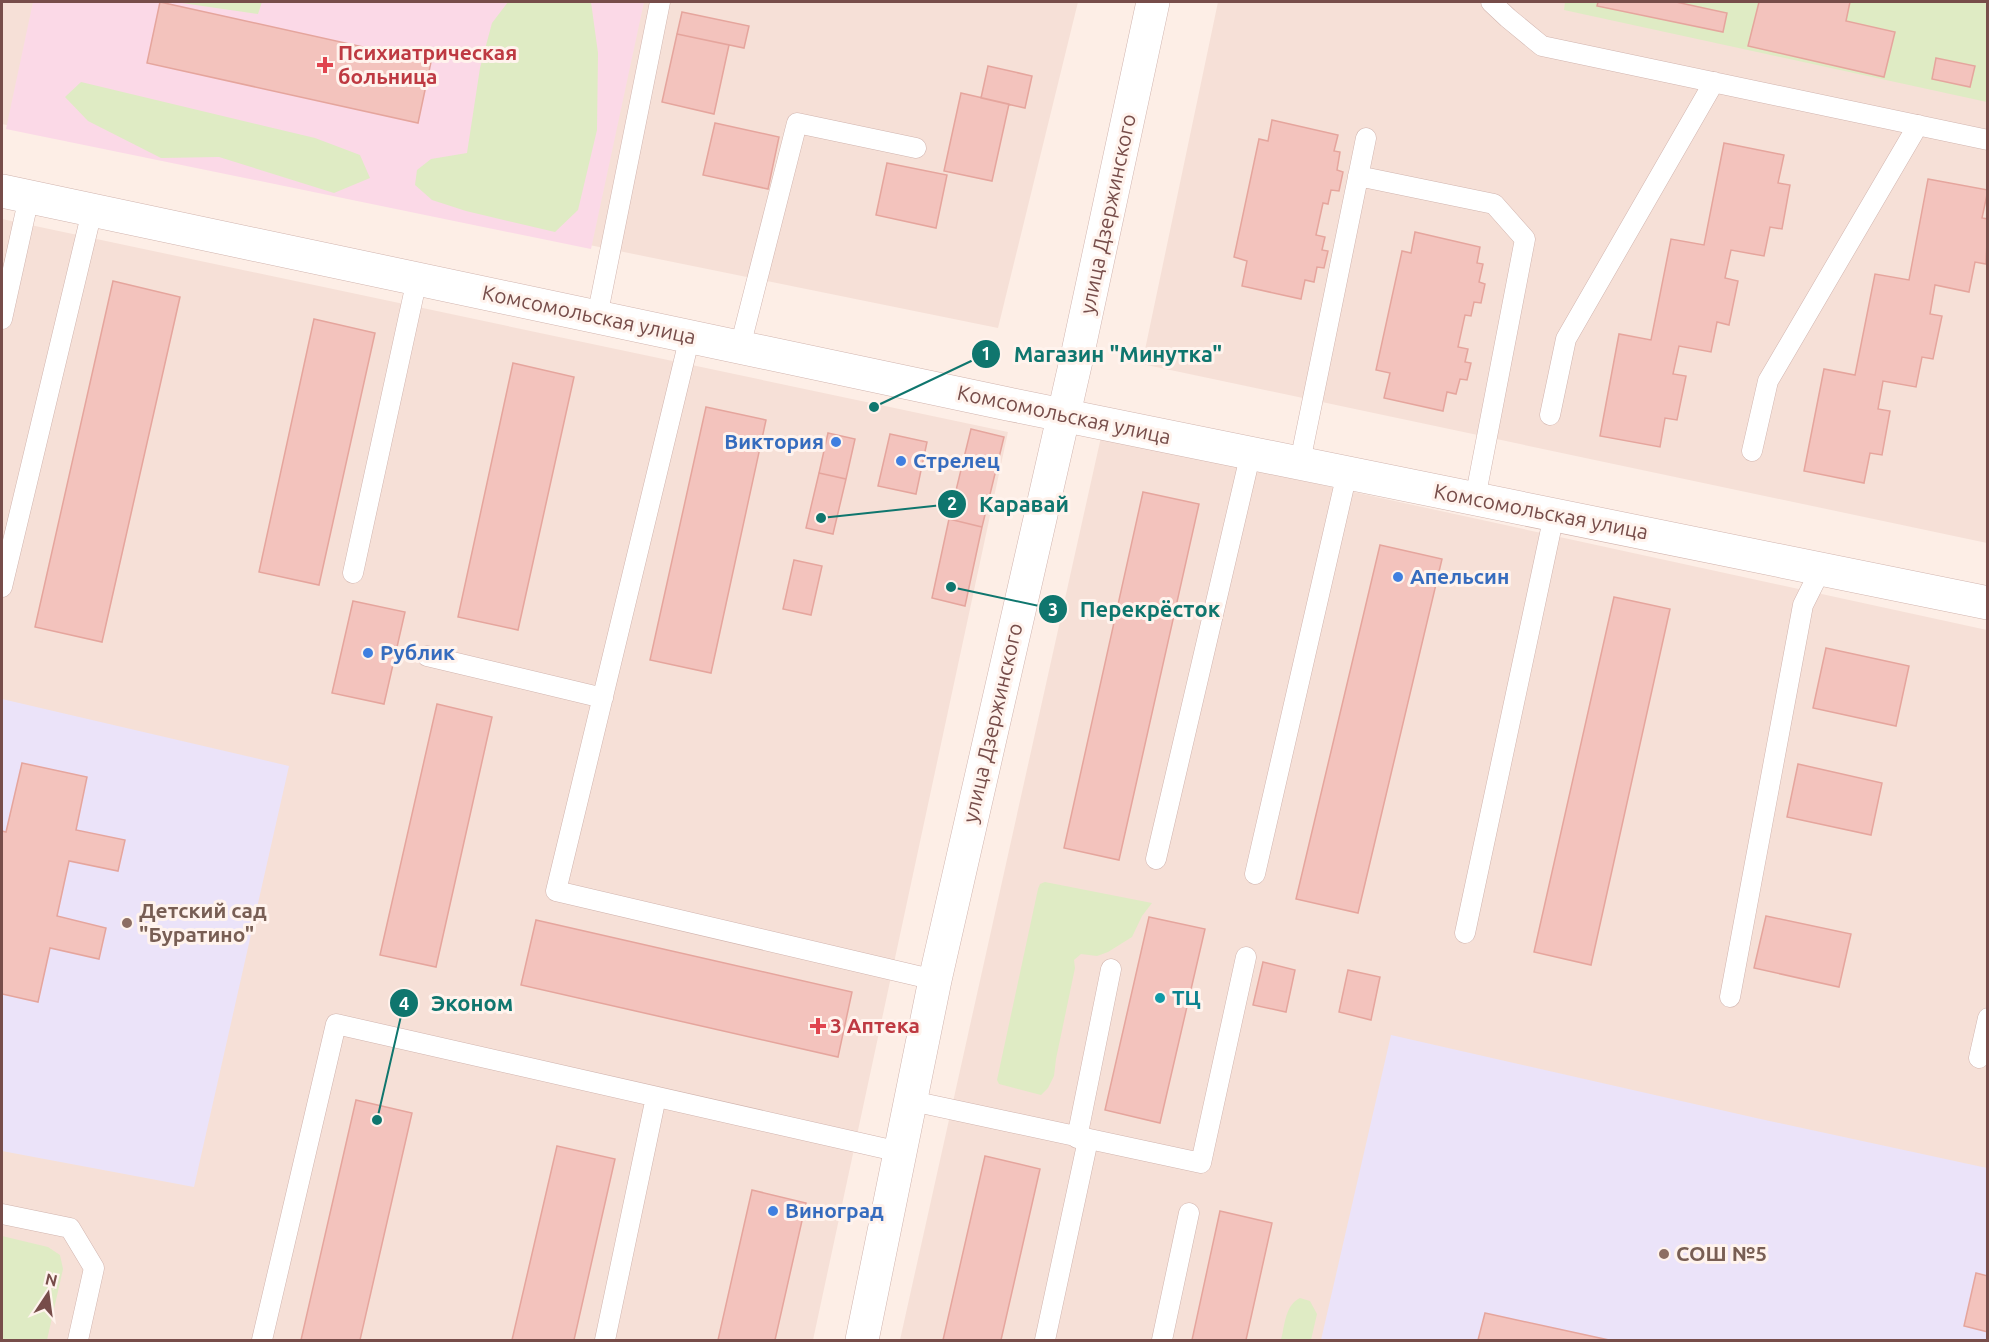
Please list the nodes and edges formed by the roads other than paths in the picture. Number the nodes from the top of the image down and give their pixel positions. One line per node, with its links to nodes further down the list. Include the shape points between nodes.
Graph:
1 (660, 2): 13 (lane)
2 (1153, 2): 17 (street, улица Дзержинского)
3 (1491, 2): 4 (lane, via 1542,46)
4 (1714, 82): 5 (lane); 18 (lane, via 1566,339)
5 (1918, 125): 7 (lane); 19 (lane, via 1768,381)
6 (1366, 138): 9 (lane)
7 (1988, 140)
8 (916, 148): 16 (lane, via 797,123)
9 (1358, 176): 21 (lane); 23 (lane, via 1494,204 1525,239)
10 (15, 194): 11 (street, Комсомольская улица); 14 (lane)
11 (92, 210): 12 (street, Комсомольская улица); 27 (lane)
12 (417, 279): 13 (street, Комсомольская улица); 26 (lane)
13 (597, 317): 15 (street, Комсомольская улица)
14 (2, 319)
15 (690, 336): 16 (street, Комсомольская улица); 30 (lane)
16 (740, 347): 17 (street, Комсомольская улица)
17 (1063, 414): 20 (street, Комсомольская улица); 36 (street, улица Дзержинского)
18 (1550, 415)
19 (1752, 451)
20 (1251, 452): 21 (street, Комсомольская улица); 31 (lane)
21 (1300, 462): 22 (street, Комсомольская улица)
22 (1347, 473): 23 (street, Комсомольская улица); 32 (lane)
23 (1475, 499): 24 (street, Комсомольская улица)
24 (1554, 515): 25 (street, Комсомольская улица); 33 (lane)
25 (1821, 569): 28 (street, Комсомольская улица); 37 (lane, via 1803,605)
26 (353, 573)
27 (2, 587)
28 (1988, 603)
29 (427, 656): 30 (lane)
30 (603, 698): 36 (lane, via 556,891)
31 (1156, 859)
32 (1255, 874)
33 (1465, 933)
34 (1246, 957): 42 (lane, via 1201,1163)
35 (1112, 969): 42 (lane)
36 (935, 980): 41 (street, улица Дзержинского)
37 (1730, 997)
38 (1988, 1018): 39 (lane)
39 (1979, 1058)
40 (656, 1097): 43 (lane); 47 (lane, via 336,1024); 48 (lane)
41 (912, 1101): 42 (lane); 43 (street, улица Дзержинского)
42 (1082, 1139): 50 (lane)
43 (900, 1152): 49 (street, улица Дзержинского)
44 (1190, 1213): 51 (lane)
45 (2, 1214): 46 (lane, via 70,1228 94,1268)
46 (82, 1339)
47 (262, 1341)
48 (605, 1341)
49 (862, 1341)
50 (1045, 1341)
51 (1162, 1341)

